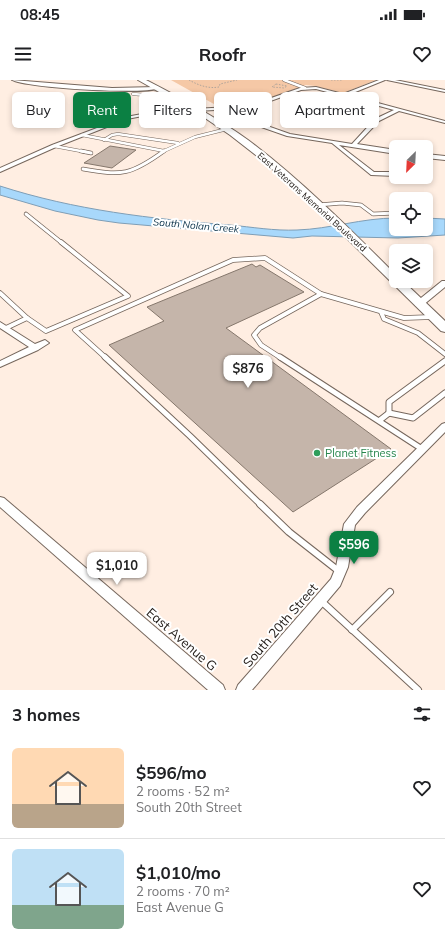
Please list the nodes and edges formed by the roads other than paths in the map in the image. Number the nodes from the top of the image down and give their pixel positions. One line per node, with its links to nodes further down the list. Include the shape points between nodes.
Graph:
1 (26, 80): 6 (street)
2 (141, 80): 8 (main road, East Veterans Memorial Boulevard)
3 (284, 80): 7 (lane)
4 (383, 80): 12 (street)
5 (389, 80): 9 (street)
6 (16, 81): 8 (street, via 113,91)
7 (303, 88): 11 (street); 14 (street)
8 (161, 90): 10 (main road, East Veterans Memorial Boulevard); 13 (lane, via 146,95)
9 (445, 91)
10 (165, 92)
11 (332, 92)
12 (352, 92)
13 (133, 94)
14 (272, 100)
15 (379, 105): 16 (street)
16 (398, 110): 19 (street); 27 (street, via 377,120)
17 (139, 115): 22 (street)
18 (206, 115): 21 (main road, East Veterans Memorial Boulevard)
19 (445, 122)
20 (268, 128): 24 (street)
21 (227, 129): 25 (lane); 36 (main road, East Veterans Memorial Boulevard, via 283,173)
22 (82, 135): 23 (lane); 26 (street)
23 (104, 140): 25 (lane, via 118,134); 28 (lane)
24 (334, 142): 27 (street); 35 (street, via 373,174)
25 (178, 143): 28 (lane)
26 (54, 146): 30 (lane); 34 (street)
27 (353, 146): 29 (street)
28 (164, 151): 33 (lane, via 130,173 118,175)
29 (389, 151)
30 (92, 153)
31 (433, 157): 32 (street)
32 (445, 158)
33 (83, 169)
34 (0, 170)
35 (389, 174)
36 (318, 205): 37 (lane, via 350,203 364,206 373,214); 39 (main road, East Veterans Memorial Boulevard)
37 (389, 213)
38 (26, 214): 47 (lane, via 128,296 46,331)
39 (389, 274)
40 (445, 283): 44 (street)
41 (403, 288): 44 (main road, East Veterans Memorial Boulevard)
42 (0, 293): 47 (lane)
43 (321, 294): 45 (lane); 57 (lane, via 260,328 254,335 261,345); 61 (lane, via 265,258 234,260 75,330 289,532)
44 (419, 304): 46 (main road, East Veterans Memorial Boulevard)
45 (381, 312): 46 (lane, via 404,318); 52 (lane, via 384,319 418,333)
46 (433, 316): 49 (main road, East Veterans Memorial Boulevard)
47 (27, 318): 48 (lane)
48 (3, 326): 51 (street)
49 (445, 328)
50 (45, 343): 51 (street)
51 (35, 348): 54 (street)
52 (445, 354)
53 (445, 361): 56 (lane, via 389,402)
54 (0, 364)
55 (445, 393): 56 (lane, via 413,418)
56 (389, 413): 57 (lane)
57 (380, 420): 59 (lane)
58 (445, 426): 59 (street, South 20th Street)
59 (422, 450): 61 (street, South 20th Street, via 350,524)
60 (0, 501): 65 (street, East Avenue G)
61 (340, 572): 63 (street, South 20th Street, via 336,582)
62 (390, 592): 64 (lane)
63 (320, 600): 64 (lane); 66 (street, South 20th Street)
64 (352, 630): 67 (lane)
65 (218, 690)
66 (243, 690)
67 (418, 690)

